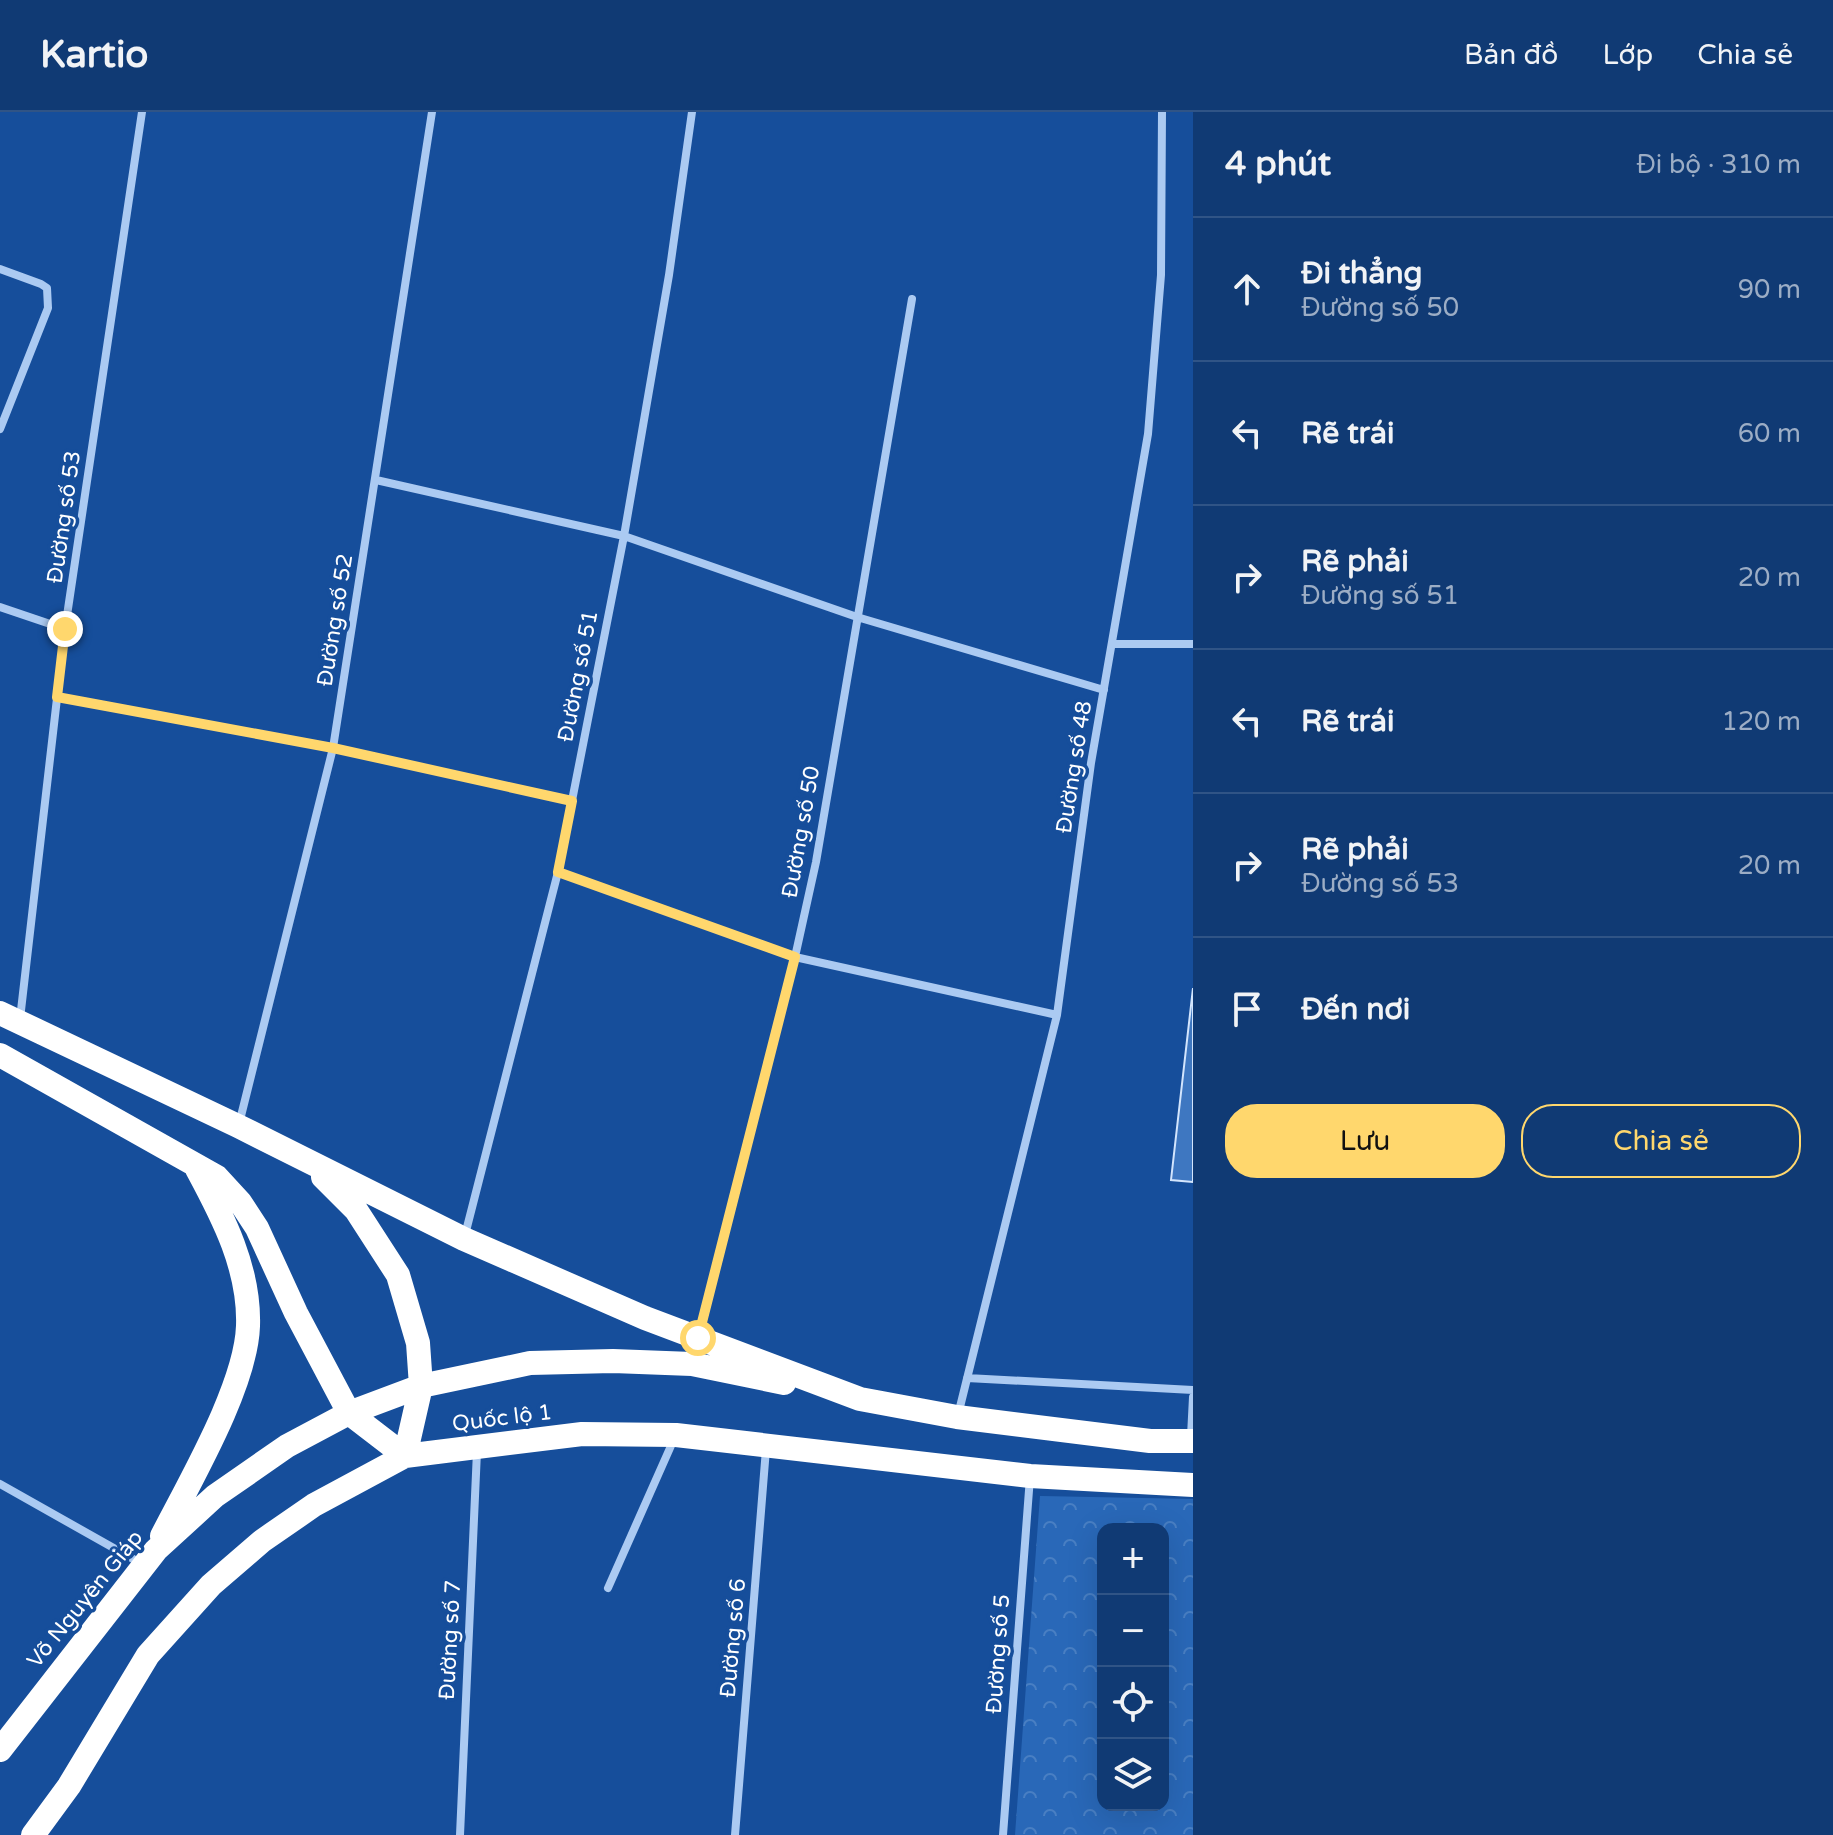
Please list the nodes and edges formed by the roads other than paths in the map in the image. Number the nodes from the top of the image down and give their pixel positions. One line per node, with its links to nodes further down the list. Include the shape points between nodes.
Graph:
1 (142, 112): 12 (street, Đường số 53)
2 (432, 112): 8 (street, Đường số 52)
3 (692, 112): 9 (street, Đường số 51)
4 (1162, 112): 13 (street, Đường số 48, via 1161,275 1148,434)
5 (0, 269): 7 (street, via 47,288 48,308)
6 (912, 299): 11 (street, Đường số 50)
7 (0, 429)
8 (376, 480): 9 (street); 17 (street, Đường số 52)
9 (624, 536): 11 (street); 18 (street, Đường số 51)
10 (0, 607): 12 (street)
11 (857, 617): 15 (street); 20 (street, Đường số 50)
12 (65, 629): 16 (street, Đường số 53)
13 (1113, 644): 14 (street); 15 (street, Đường số 48)
14 (1193, 644)
15 (1104, 690): 21 (street, Đường số 48)
16 (57, 697): 17 (street); 22 (street, Đường số 53)
17 (333, 748): 18 (street); 24 (street, Đường số 52)
18 (572, 801): 19 (street, Đường số 51)
19 (558, 872): 20 (street); 27 (street, Đường số 51)
20 (795, 957): 21 (street); 28 (street, Đường số 50)
21 (1057, 1015): 30 (street, Đường số 48)
22 (10, 1018): 24 (highway)
23 (0, 1055): 26 (highway)
24 (238, 1126): 25 (highway)
25 (307, 1160): 27 (highway); 31 (highway, via 356,1210 398,1275 418,1343)
26 (194, 1163): 35 (highway, via 217,1177 257,1228); 45 (highway, via 226,1222 243,1277 248,1326 220,1421)
27 (464, 1239): 28 (highway)
28 (698, 1338): 29 (street, Đường số 50); 34 (highway)
29 (692, 1364): 31 (highway, Võ Nguyên Giáp, via 530,1363); 34 (highway, Võ Nguyên Giáp)
30 (967, 1378): 32 (street); 36 (street, Đường số 48)
31 (421, 1386): 35 (highway, Võ Nguyên Giáp); 41 (highway)
32 (1193, 1390)
33 (1193, 1397): 38 (street)
34 (860, 1399): 36 (highway)
35 (349, 1413): 41 (highway); 45 (highway, Võ Nguyên Giáp, via 287,1446 215,1496)
36 (957, 1417): 38 (highway, via 1150,1441)
37 (676, 1435): 39 (highway, Quốc lộ 1); 40 (highway, Quốc lộ 1, via 582,1434); 46 (street)
38 (1192, 1441)
39 (767, 1444): 42 (highway, Quốc lộ 1); 50 (street, Đường số 6)
40 (477, 1446): 41 (highway, Quốc lộ 1); 49 (street, Đường số 7)
41 (405, 1456): 48 (highway, via 314,1505 211,1585 148,1655)
42 (1030, 1476): 44 (highway, Quốc lộ 1); 51 (street, Đường số 5)
43 (0, 1484): 45 (street)
44 (1193, 1485)
45 (150, 1557): 47 (highway, Võ Nguyên Giáp)
46 (608, 1588)
47 (0, 1750)
48 (33, 1835)
49 (460, 1835)
50 (735, 1835)
51 (1003, 1835)

